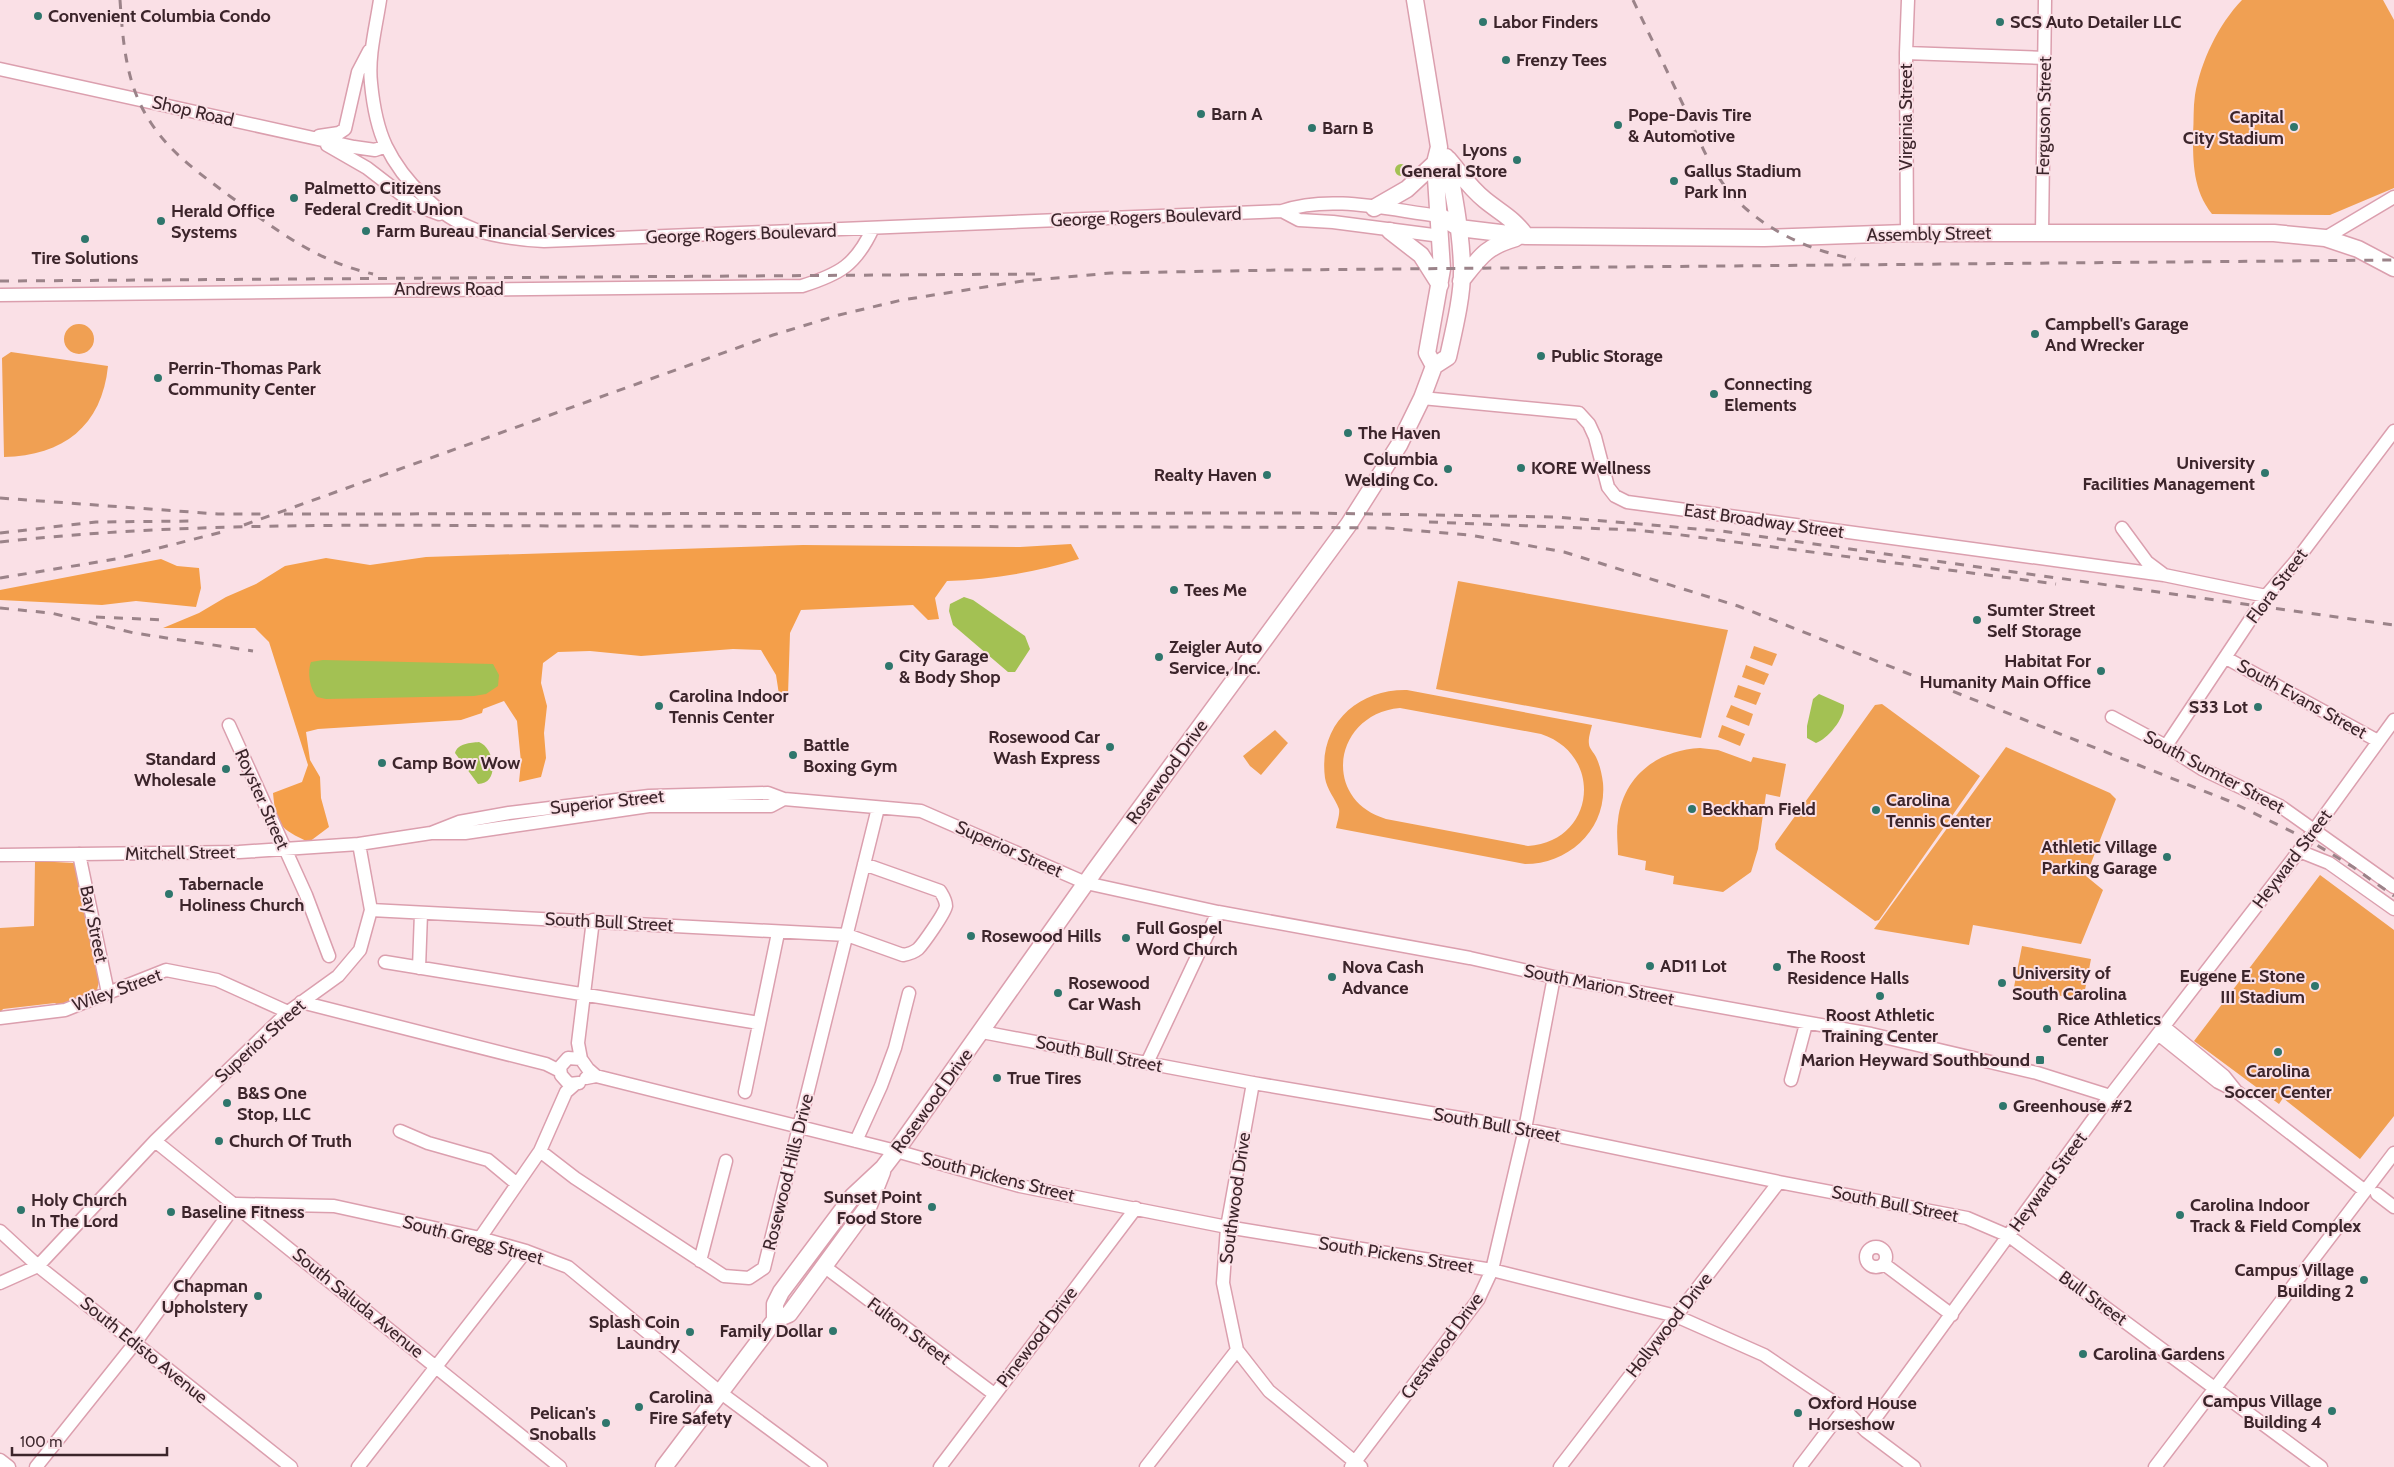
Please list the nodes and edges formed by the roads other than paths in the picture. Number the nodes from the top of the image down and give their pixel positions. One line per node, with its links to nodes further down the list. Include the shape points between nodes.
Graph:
1 (380, 0): 5 (street, George Rogers Boulevard)
2 (1416, 0): 11 (main road, Rosewood Drive)
3 (1908, 0): 6 (street, Virginia Street)
4 (2045, 0): 7 (street, Ferguson Street)
5 (373, 44): 9 (street, via 358,72 345,129); 10 (street, George Rogers Boulevard, via 370,82)
6 (1906, 53): 7 (street); 20 (street, Virginia Street)
7 (2045, 58): 21 (street, Ferguson Street)
8 (0, 69): 9 (street, Shop Road)
9 (311, 137): 10 (street, Shop Road, via 375,150); 16 (street, via 367,168 415,205)
10 (386, 146): 16 (street, George Rogers Boulevard, via 416,188 432,204)
11 (1440, 156): 13 (main road, via 1407,189); 15 (main road, Rosewood Drive); 18 (main road, Rosewood Drive); 23 (main road, via 1485,200 1515,221)
12 (2394, 197): 24 (street)
13 (1374, 208): 14 (street, George Rogers Boulevard, via 1326,203 1299,205); 15 (street, George Rogers Boulevard)
14 (1282, 211): 17 (street, George Rogers Boulevard); 19 (street, George Rogers Boulevard, via 1299,220)
15 (1440, 216): 18 (main road, Assembly Street); 22 (main road, Rosewood Drive)
16 (465, 224): 17 (street, George Rogers Boulevard, via 498,236 544,241)
17 (873, 228): 28 (street, Andrews Road, via 862,252 834,275 802,286)
18 (1459, 228): 22 (main road); 23 (main road, Assembly Street); 26 (main road, Rosewood Drive)
19 (1390, 231): 22 (street, George Rogers Boulevard); 27 (main road, via 1421,256)
20 (1907, 233): 21 (main road, Assembly Street); 23 (main road, Assembly Street, via 1764,238)
21 (2042, 233): 24 (main road, Assembly Street, via 2274,233)
22 (1441, 236): 27 (main road, Rosewood Drive)
23 (1526, 236): 26 (main road, via 1498,243 1484,251)
24 (2325, 238): 25 (main road, Assembly Street, via 2358,249)
25 (2394, 268)
26 (1461, 281): 29 (main road, Rosewood Drive, via 1448,357)
27 (1440, 285): 29 (main road, Rosewood Drive, via 1428,353)
28 (0, 295)
29 (1434, 366): 30 (main road, Rosewood Drive)
30 (1422, 398): 33 (street, East Broadway Street, via 1579,413 1595,437 1608,487 1615,496 1627,502); 49 (main road, Rosewood Drive, via 1399,445 1349,524)
31 (2394, 431): 34 (street, Flora Street)
32 (2122, 528): 33 (street, East Broadway Street, via 2147,562)
33 (2164, 575): 34 (street, East Broadway Street)
34 (2266, 596): 35 (street, Flora Street)
35 (2226, 658): 39 (street, South Evans Street); 40 (street, Flora Street)
36 (2112, 717): 40 (street, South Sumter Street)
37 (2394, 720): 39 (street, Heyward Street)
38 (229, 725): 44 (street, Royster Street)
39 (2378, 741): 42 (street, Heyward Street)
40 (2166, 746): 42 (street, South Sumter Street, via 2202,769 2280,806)
41 (878, 808): 43 (street, Superior Street, via 784,799 768,793 649,796 504,813 459,822 431,833); 48 (street, Rosewood Hills Drive); 49 (street, Superior Street, via 921,811)
42 (2315, 829): 45 (street, Heyward Street); 50 (street, South Sumter Street)
43 (359, 844): 44 (street, Mitchell Street); 52 (street, Superior Street)
44 (284, 850): 46 (street, Mitchell Street); 58 (street, Royster Street, via 306,895)
45 (2300, 851): 51 (street, via 2329,863); 70 (street, Heyward Street)
46 (79, 854): 47 (street, Mitchell Street); 62 (street, Bay Street)
47 (0, 855)
48 (864, 864): 57 (street, Rosewood Hills Drive); 57 (street, via 940,892 946,904 919,948 912,953 903,955)
49 (1086, 883): 53 (street, South Marion Street); 71 (main road, Rosewood Drive)
50 (2394, 887)
51 (2394, 909)
52 (371, 910): 54 (street, South Bull Street); 65 (street, Superior Street, via 360,950 338,976)
53 (1218, 912): 61 (street, South Marion Street, via 1470,958); 72 (street)
54 (421, 913): 55 (street, South Bull Street); 60 (street)
55 (593, 920): 56 (street, South Bull Street); 64 (street)
56 (778, 933): 57 (street, South Bull Street); 68 (street)
57 (846, 935): 78 (street, Rosewood Hills Drive)
58 (329, 956)
59 (385, 962): 60 (street)
60 (418, 968): 64 (street)
61 (1554, 977): 69 (street, South Marion Street); 79 (street, Crestwood Drive)
62 (108, 993): 66 (street, Wiley Street, via 166,970 217,980); 67 (street, Wiley Street, via 65,1010)
63 (909, 993): 82 (street, via 882,1086)
64 (584, 996): 68 (street); 73 (street)
65 (301, 1002): 66 (street, Superior Street); 73 (street)
66 (288, 1012): 81 (street, Superior Street)
67 (0, 1018)
68 (759, 1023): 76 (street)
69 (1806, 1024): 74 (street); 77 (street, South Marion Street, via 1871,1034 2037,1073)
70 (2160, 1030): 77 (street, Heyward Street); 90 (street)
71 (982, 1032): 72 (street, South Bull Street); 84 (main road, Rosewood Drive)
72 (1147, 1064): 75 (street, South Bull Street)
73 (573, 1070): 78 (street); 83 (street)
74 (1791, 1080)
75 (1253, 1083): 79 (street, South Bull Street); 94 (street, Southwood Drive)
76 (745, 1092)
77 (2110, 1096): 96 (street, Heyward Street)
78 (799, 1126): 82 (street); 99 (street, Rosewood Hills Drive, via 764,1268 748,1278 737,1278 724,1276)
79 (1525, 1129): 88 (street, South Bull Street); 103 (street, Crestwood Drive)
80 (400, 1131): 89 (street, via 428,1143 488,1160)
81 (155, 1141): 91 (street, South Saluda Avenue); 101 (street, Superior Street)
82 (856, 1141): 84 (street)
83 (540, 1151): 89 (street); 99 (street, Rosewood Hills Drive, via 575,1178)
84 (896, 1151): 87 (main road, Rosewood Drive); 93 (street, South Pickens Street, via 1020,1186)
85 (2394, 1152): 90 (street)
86 (726, 1160): 99 (street)
87 (883, 1168): 102 (main road, Rosewood Drive, via 870,1205); 107 (main road, Rosewood Drive, via 853,1196 781,1292 775,1304)
88 (1778, 1182): 96 (street, South Bull Street, via 1967,1218); 106 (street, Hollywood Drive)
89 (517, 1184): 97 (street)
90 (2371, 1192): 92 (street); 111 (street)
91 (236, 1204): 97 (street, South Gregg Street, via 334,1206); 108 (street); 110 (street, South Saluda Avenue)
92 (2394, 1207)
93 (1136, 1208): 94 (street, South Pickens Street); 113 (street, Pinewood Drive)
94 (1226, 1227): 103 (street, South Pickens Street); 109 (street, Southwood Drive, via 1223,1283)
95 (0, 1231): 101 (street, South Edisto Avenue)
96 (2009, 1236): 105 (street, Heyward Street); 111 (street, Bull Street)
97 (480, 1238): 98 (street, South Gregg Street)
98 (526, 1251): 110 (street); 112 (street, South Gregg Street, via 568,1267)
99 (700, 1260)
100 (1884, 1264): 105 (street)
101 (38, 1266): 104 (street); 108 (street, South Edisto Avenue)
102 (825, 1267): 107 (main road, Rosewood Drive, via 789,1314); 113 (street, Fulton Street)
103 (1492, 1270): 106 (street, South Pickens Street); 117 (street, Crestwood Drive, via 1478,1300)
104 (0, 1283)
105 (1952, 1314): 115 (street, Heyward Street)
106 (1676, 1316): 114 (street, South Pickens Street, via 1764,1356); 127 (street, Hollywood Drive)
107 (775, 1320): 112 (main road, Rosewood Drive)
108 (135, 1343): 119 (street); 120 (street, South Edisto Avenue)
109 (1238, 1350): 117 (street, Southwood Drive, via 1269,1391); 126 (street)
110 (436, 1366): 121 (street); 122 (street, South Saluda Avenue)
111 (2216, 1388): 130 (street); 131 (street, Bull Street)
112 (721, 1393): 123 (main road, Rosewood Drive); 124 (street, South Gregg Street)
113 (994, 1394): 125 (street, Pinewood Drive)
114 (1844, 1409): 115 (street, South Pickens Street); 128 (street)
115 (1866, 1431): 129 (street, South Pickens Street)
116 (0, 1460): 118 (street)
117 (1356, 1465)
118 (9, 1467)
119 (36, 1467)
120 (291, 1467)
121 (358, 1467)
122 (560, 1467)
123 (664, 1467)
124 (821, 1467)
125 (940, 1467)
126 (1146, 1467)
127 (1560, 1467)
128 (1800, 1467)
129 (1914, 1467)
130 (2155, 1467)
131 (2321, 1467)

